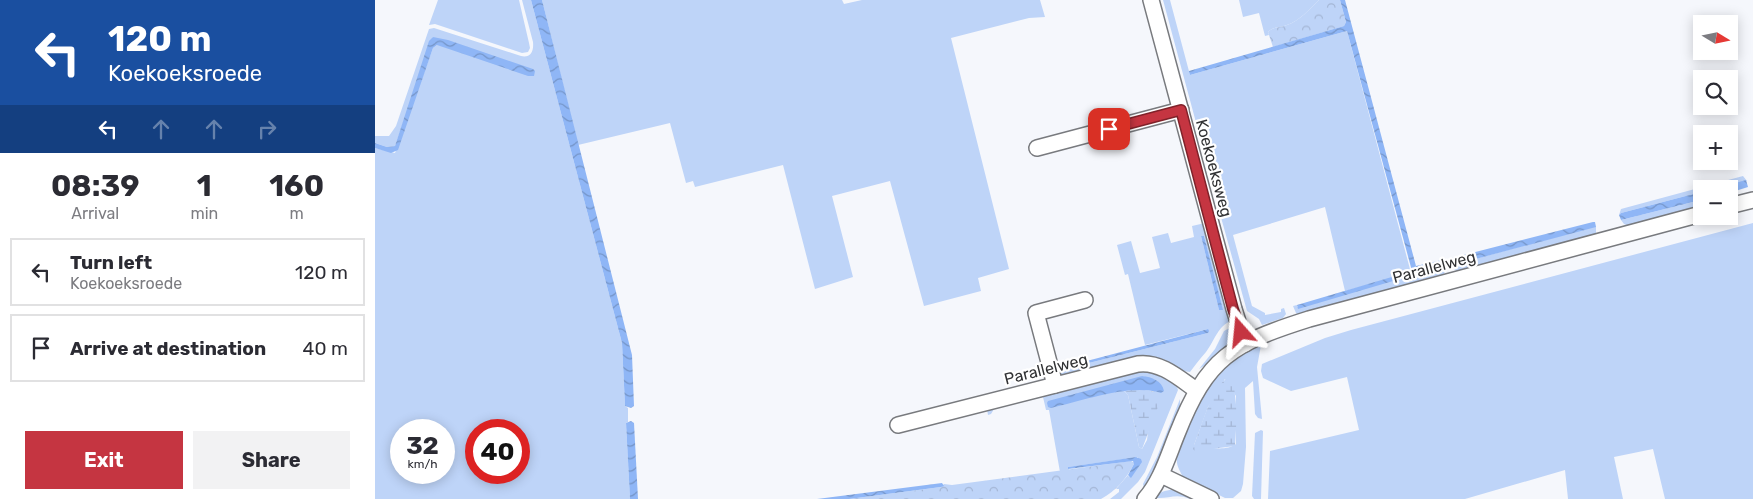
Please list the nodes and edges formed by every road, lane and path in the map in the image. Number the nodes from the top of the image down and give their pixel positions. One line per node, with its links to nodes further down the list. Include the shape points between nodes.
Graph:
1 (1151, 0): 2 (street, Koekoeksweg)
2 (1181, 110): 3 (street); 8 (street, Koekoeksweg)
3 (1037, 148)
4 (1753, 200): 5 (street)
5 (1738, 204)
6 (1693, 216): 8 (street, Parallelweg, via 1309,318)
7 (1085, 300): 9 (street, via 1036,312)
8 (1245, 344): 10 (street, Parallelweg, via 1212,368)
9 (1055, 385): 10 (street, Parallelweg, via 1147,363 1160,367); 11 (street, Parallelweg)
10 (1196, 390): 12 (street, Parallelweg)
11 (898, 425)
12 (1161, 475): 13 (street, Parallelweg); 14 (street)
13 (1145, 499)
14 (1211, 499)

